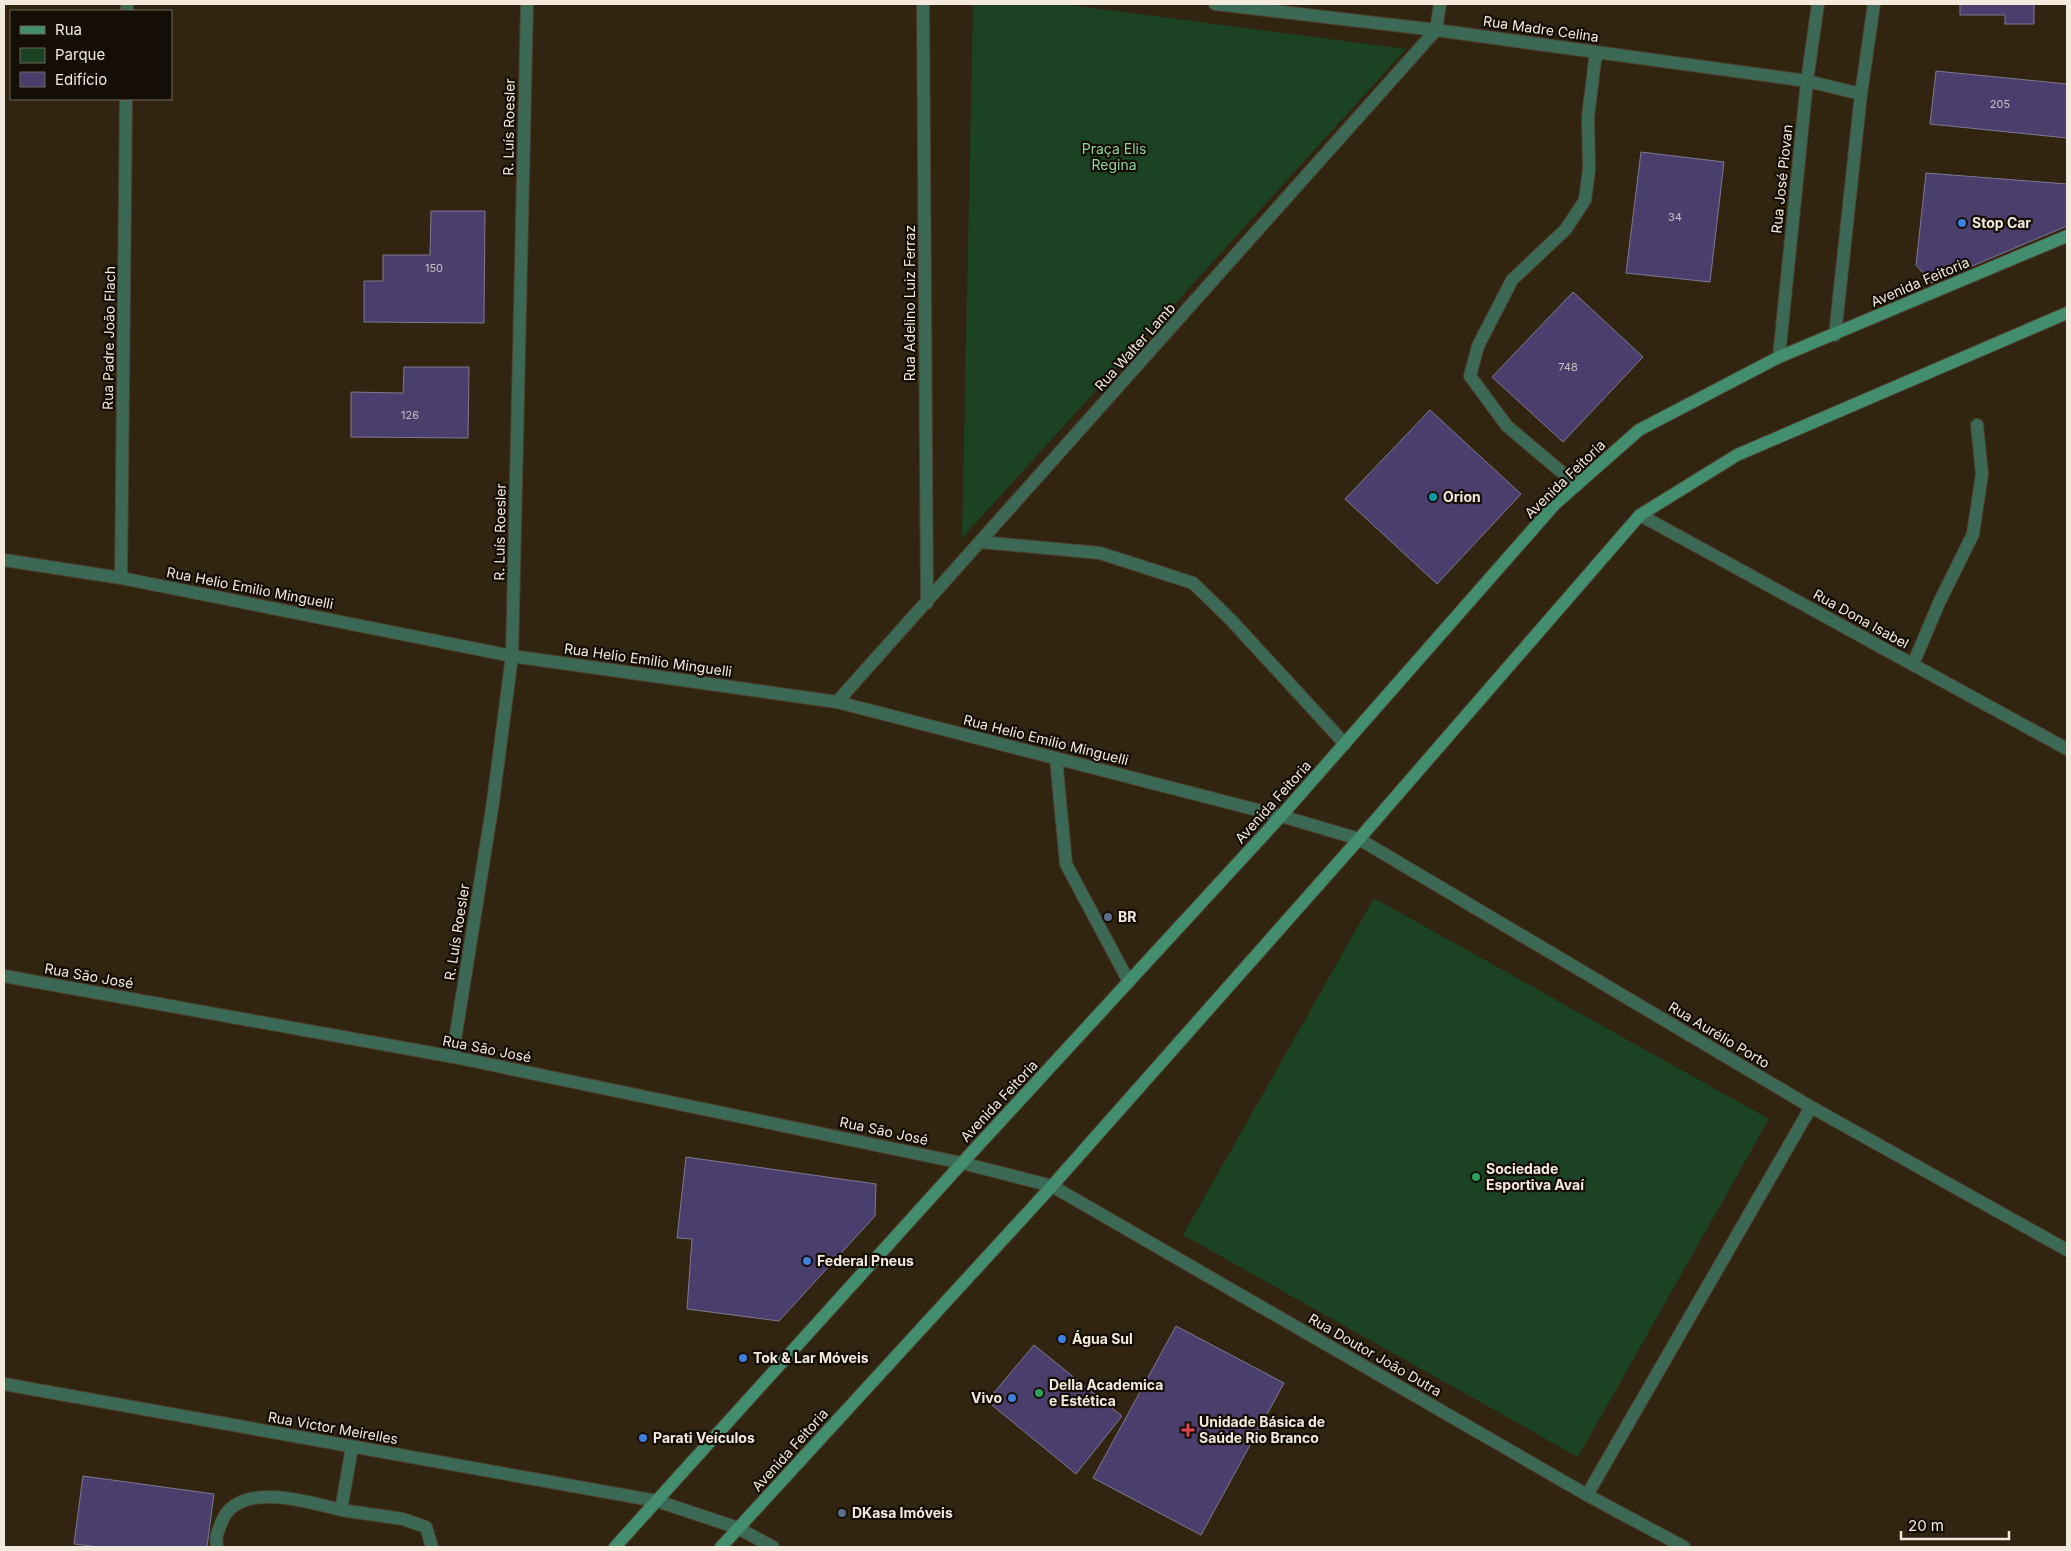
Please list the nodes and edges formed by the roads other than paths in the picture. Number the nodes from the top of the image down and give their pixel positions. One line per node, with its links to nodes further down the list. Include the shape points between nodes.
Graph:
1 (527, 4): 23 (street, R. Luís Roesler)
2 (923, 4): 22 (street, Rua Adelino Luiz Ferraz)
3 (1215, 4): 7 (street, Rua Madre Celina)
4 (1440, 4): 7 (street)
5 (1818, 4): 9 (street, Rua José Piovan)
6 (1874, 4): 10 (street)
7 (1436, 30): 8 (street, Rua Madre Celina); 19 (street, Rua Walter Lamb)
8 (1596, 52): 9 (street, Rua Madre Celina); 17 (street, via 1588,117 1586,200 1566,228 1512,280 1478,346 1470,376 1507,426)
9 (1807, 81): 10 (street, Rua Madre Celina); 15 (street, Rua José Piovan)
10 (1861, 94): 14 (street)
11 (126, 100): 21 (street, Rua Padre João Flach)
12 (2067, 236): 14 (main road, Avenida Feitoria)
13 (2067, 313): 18 (main road, Avenida Feitoria, via 1737,456)
14 (1836, 334): 15 (main road, Avenida Feitoria)
15 (1779, 357): 17 (main road, Avenida Feitoria, via 1639,430)
16 (1977, 425): 24 (street, via 1982,474 1973,534)
17 (1577, 485): 26 (main road, Avenida Feitoria, via 1555,504)
18 (1640, 515): 24 (street, Rua Dona Isabel); 30 (main road, Avenida Feitoria)
19 (980, 542): 22 (street, Rua Walter Lamb); 26 (street, via 1100,553 1193,583)
20 (4, 560): 21 (street, Rua Helio Emilio Minguelli)
21 (122, 578): 23 (street, Rua Helio Emilio Minguelli)
22 (927, 603): 25 (street, Rua Walter Lamb)
23 (512, 656): 25 (street, Rua Helio Emilio Minguelli); 33 (street, R. Luís Roesler)
24 (1913, 664): 27 (street, Rua Dona Isabel)
25 (837, 702): 28 (street, Rua Helio Emilio Minguelli)
26 (1345, 744): 29 (main road, Avenida Feitoria)
27 (2067, 749)
28 (1056, 758): 29 (street, Rua Helio Emilio Minguelli); 32 (street, via 1066,864)
29 (1282, 816): 30 (street, Rua Helio Emilio Minguelli); 32 (main road, Avenida Feitoria)
30 (1359, 839): 34 (street, Rua Aurélio Porto); 36 (main road, Avenida Feitoria)
31 (4, 976): 33 (street, Rua São José)
32 (1129, 982): 35 (main road, Avenida Feitoria)
33 (454, 1057): 35 (street, Rua São José)
34 (1811, 1107): 37 (street, Rua Aurélio Porto); 40 (street)
35 (962, 1163): 36 (street, Rua São José); 41 (main road, Avenida Feitoria)
36 (1052, 1186): 40 (street, Rua Doutor João Dutra); 43 (main road, Avenida Feitoria)
37 (2067, 1250)
38 (4, 1384): 39 (street, Rua Victor Meirelles)
39 (352, 1447): 41 (street, Rua Victor Meirelles); 42 (street)
40 (1587, 1495): 49 (street, Rua Doutor João Dutra)
41 (657, 1501): 43 (street, Rua Victor Meirelles); 46 (main road, Avenida Feitoria)
42 (341, 1510): 44 (street, via 298,1499 251,1497 235,1505 224,1518 216,1538); 45 (street, via 403,1519 426,1526)
43 (738, 1528): 47 (main road, Avenida Feitoria); 48 (street, Rua Victor Meirelles)
44 (217, 1547)
45 (432, 1547)
46 (615, 1547)
47 (721, 1547)
48 (773, 1547)
49 (1684, 1547)

